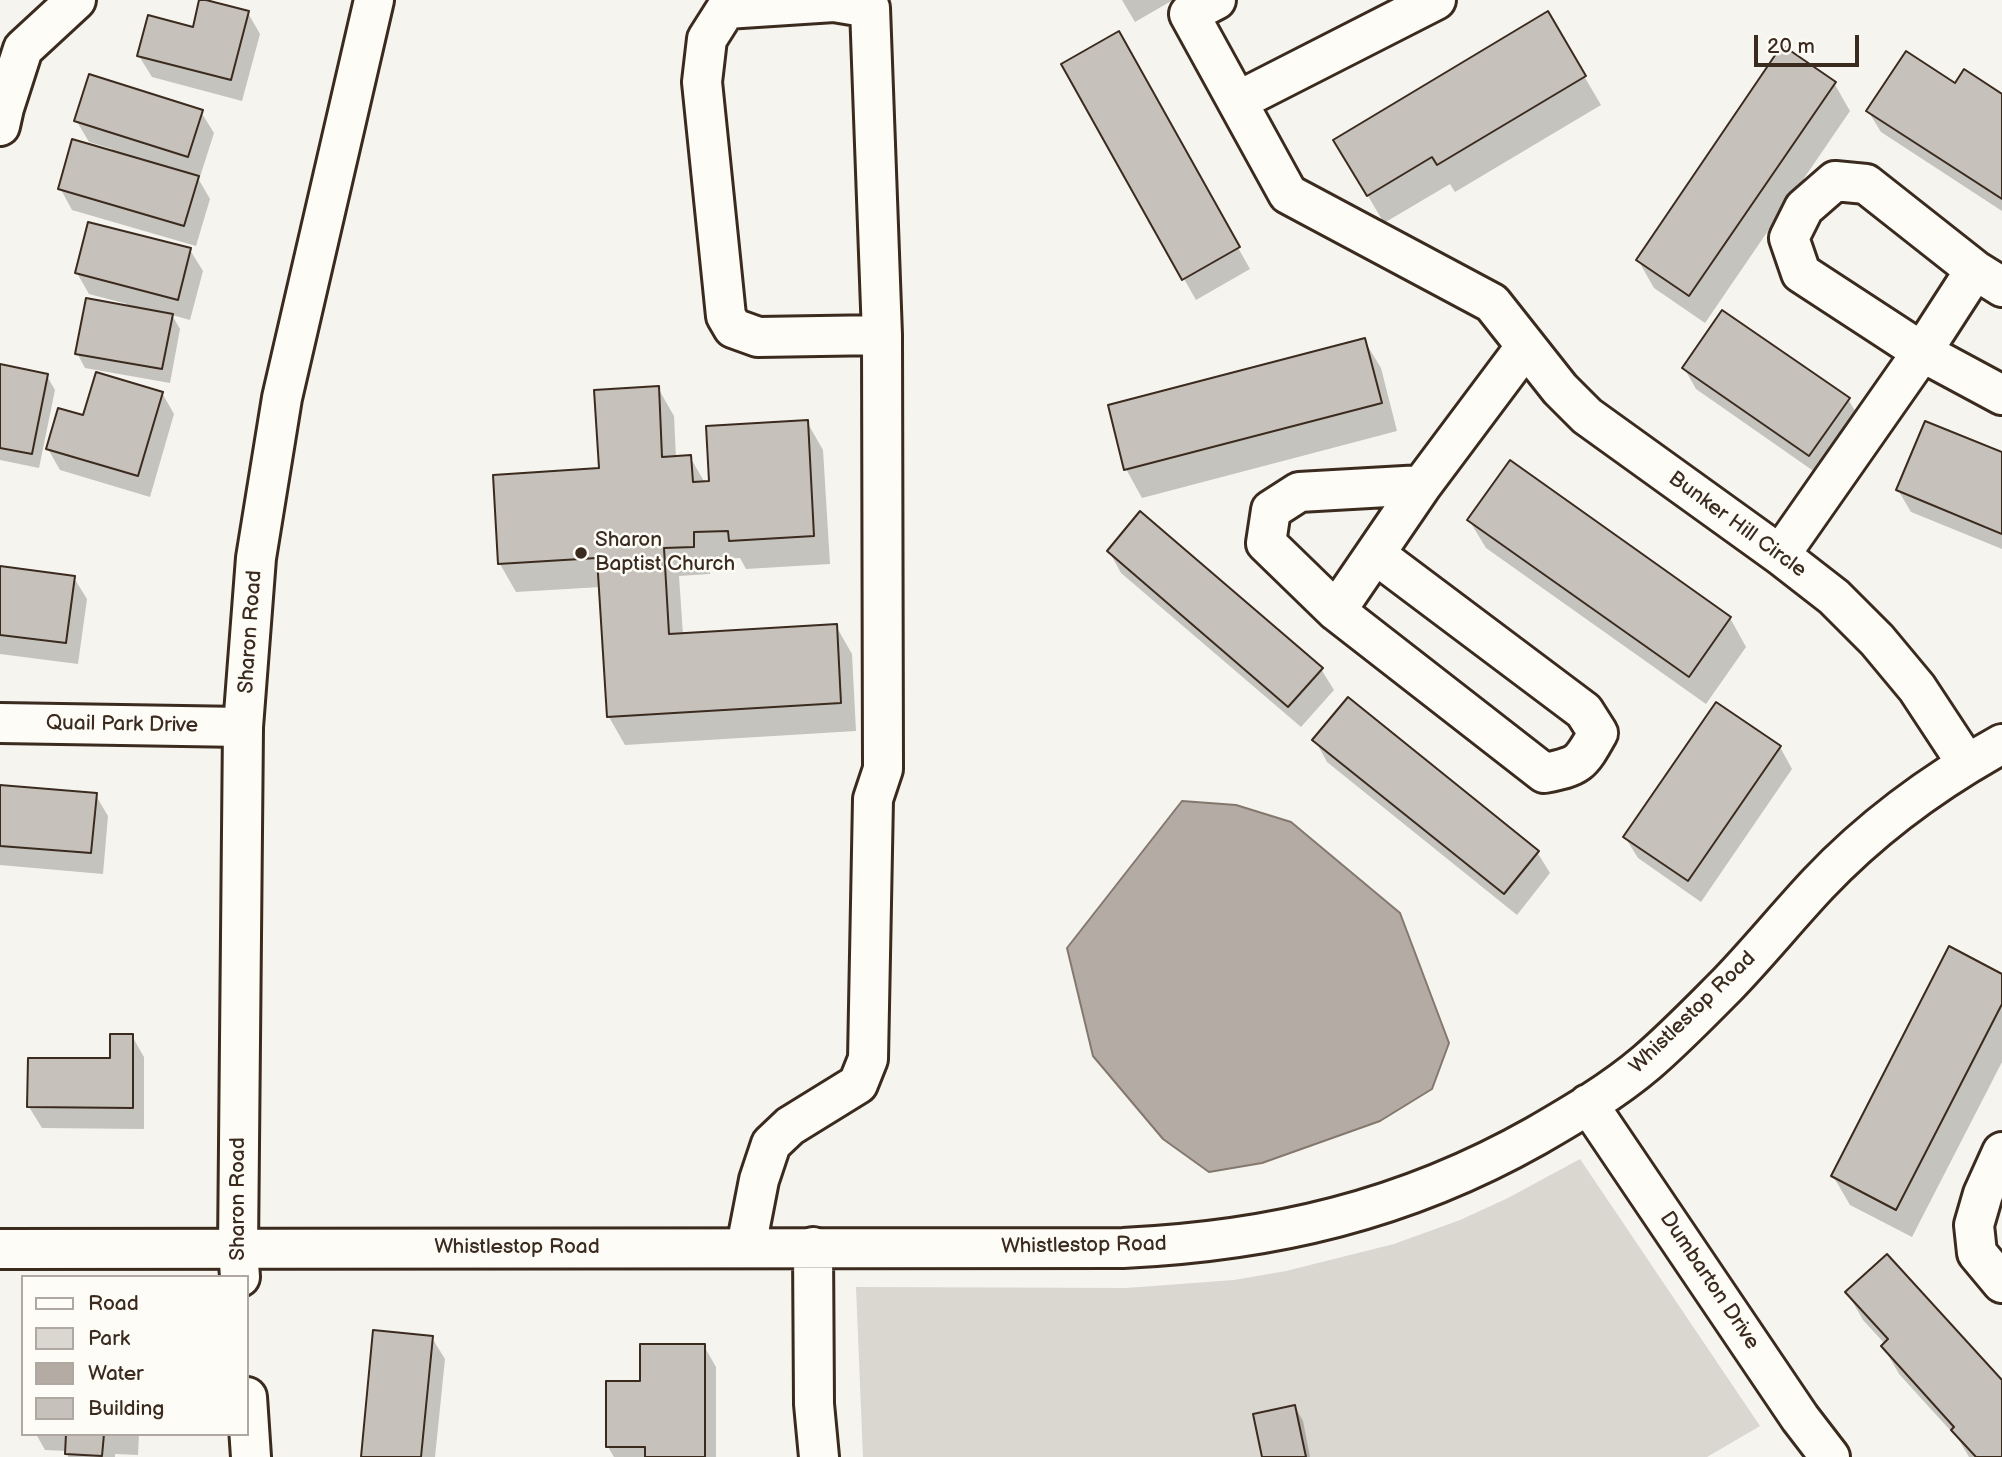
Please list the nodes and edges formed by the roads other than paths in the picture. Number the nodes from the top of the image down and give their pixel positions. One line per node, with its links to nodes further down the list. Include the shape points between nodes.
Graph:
1 (76, 0): 7 (street, via 23,49)
2 (374, 0): 18 (street, Sharon Road, via 282,398 256,558)
3 (1216, 0): 6 (street, via 1189,14)
4 (1436, 0): 6 (street)
5 (719, 9): 9 (street, via 707,39 702,82 726,316 733,328 758,337); 9 (street, via 834,2 870,8)
6 (1238, 101): 10 (street, Bunker Hill Circle, via 1288,194 1492,303)
7 (0, 126)
8 (1988, 278): 11 (street); 11 (street, via 1866,184 1835,181 1804,208 1789,238 1801,273)
9 (882, 335): 23 (street, via 883,769 873,799 868,1059 858,1084 790,1126 771,1144)
10 (1526, 346): 13 (street); 15 (street, Bunker Hill Circle, via 1587,416)
11 (1922, 352): 12 (street); 15 (street)
12 (2002, 395)
13 (1422, 485): 14 (street); 16 (street, via 1299,492 1271,510 1266,543)
14 (1375, 554): 16 (street); 16 (street, via 1584,711 1598,733 1586,755 1572,767 1544,773)
15 (1780, 555): 20 (street, Bunker Hill Circle, via 1834,597 1877,640 1917,688)
16 (1336, 611)
17 (0, 723): 18 (street, Quail Park Drive)
18 (243, 727): 26 (street, Sharon Road)
19 (2002, 744): 20 (street, Whistlestop Road)
20 (1966, 764): 21 (street, Whistlestop Road, via 1865,839 1645,1063)
21 (1588, 1104): 24 (street, Whistlestop Road, via 1504,1154 1442,1183 1371,1208 1270,1233 1123,1248); 31 (street, Dumbarton Drive)
22 (2002, 1152): 27 (street, via 1974,1225 1977,1253)
23 (746, 1247): 24 (street, Whistlestop Road); 26 (street, Whistlestop Road)
24 (813, 1247): 30 (street)
25 (0, 1249): 26 (street, Whistlestop Road)
26 (239, 1263)
27 (2002, 1283)
28 (248, 1412): 29 (street)
29 (251, 1457)
30 (819, 1457)
31 (1830, 1457)

